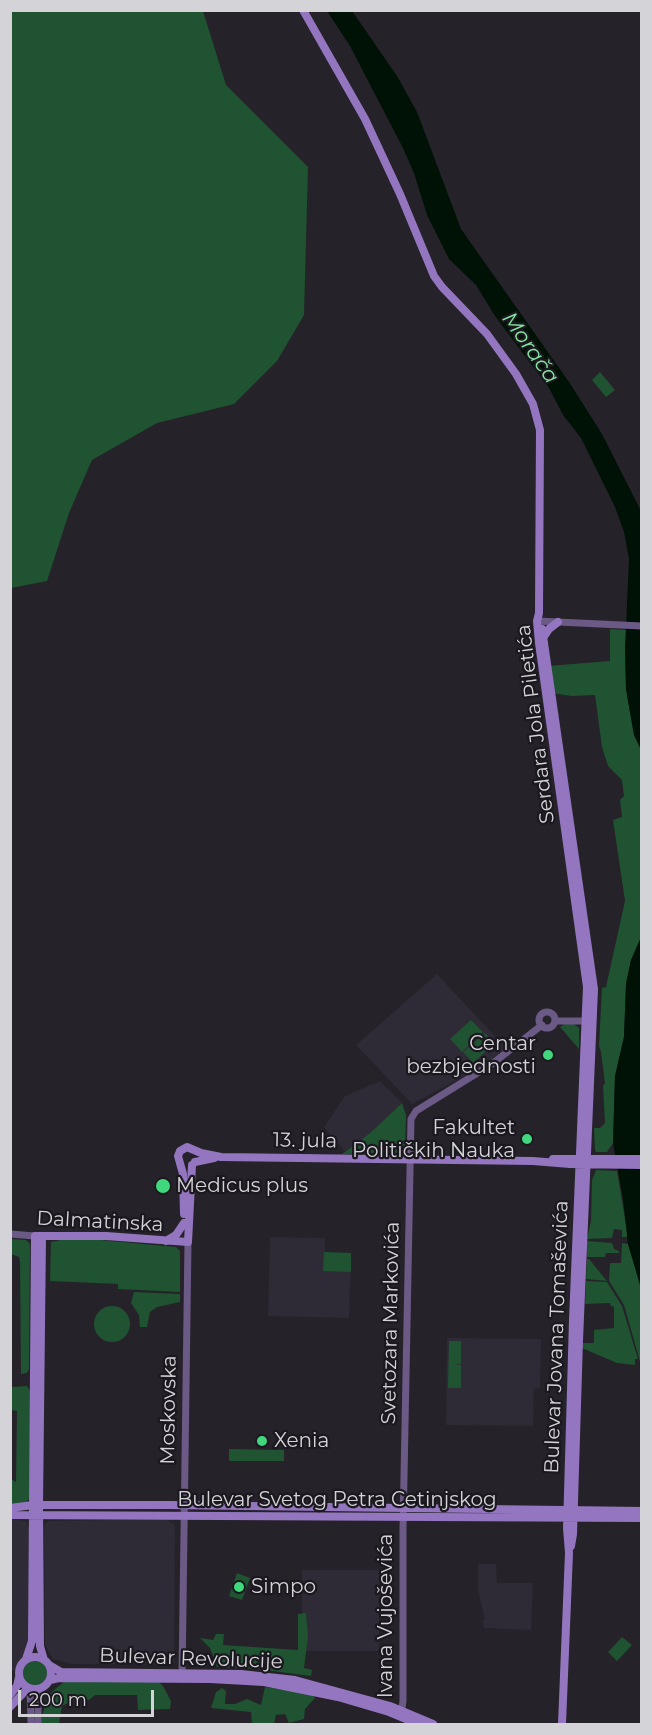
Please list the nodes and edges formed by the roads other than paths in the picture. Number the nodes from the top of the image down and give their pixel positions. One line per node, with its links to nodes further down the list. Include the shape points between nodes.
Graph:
1 (303, 10): 2 (main road, Serdara Jola Piletića, via 365,119 434,277 489,337 520,379 534,406 542,440)
2 (539, 618): 3 (street); 5 (main road, Serdara Jola Piletića)
3 (558, 622): 4 (street); 5 (main road)
4 (642, 626)
5 (541, 640): 7 (main road, Serdara Jola Piletića, via 585,961); 7 (main road, Serdara Jola Piletića, via 593,976)
6 (555, 1021): 7 (street); 8 (street, via 551,1027); 8 (street, via 546,1012 540,1018)
7 (589, 1021): 13 (main road, Serdara Jola Piletića)
8 (542, 1025): 11 (street, Svetozara Markovića, via 492,1064 414,1112)
9 (196, 1152): 10 (main road); 15 (main road); 16 (main road, via 189,1147 182,1149 178,1156)
10 (221, 1157): 11 (main road, 13. jula); 15 (main road)
11 (409, 1160): 13 (main road, 13. jula); 27 (street, Svetozara Markovića)
12 (642, 1160): 14 (main road)
13 (584, 1162): 14 (main road, 13. jula); 28 (main road, Bulevar Jovana Tomaševića)
14 (599, 1162): 17 (main road)
15 (194, 1163): 16 (main road); 22 (main road, Moskovska)
16 (182, 1164): 18 (main road, Moskovska)
17 (642, 1166)
18 (184, 1223): 21 (main road, via 174,1237); 22 (main road, Moskovska)
19 (10, 1234): 20 (street, Dalmatinska)
20 (39, 1236): 21 (main road, Dalmatinska); 23 (main road)
21 (164, 1241): 22 (main road, Dalmatinska)
22 (186, 1244): 24 (street, Moskovska)
23 (36, 1505): 24 (main road, Bulevar Svetog Petra Cetinjskog); 25 (main road, Bulevar Svetog Petra Cetinjskog); 30 (main road)
24 (184, 1506): 27 (main road, Bulevar Svetog Petra Cetinjskog); 31 (street, Moskovska)
25 (10, 1508)
26 (642, 1511): 28 (main road, Bulevar Svetog Petra Cetinjskog)
27 (404, 1512): 28 (main road, Bulevar Svetog Petra Cetinjskog); 31 (main road, Bulevar Svetog Petra Cetinjskog); 42 (street, Ivana Vujoševića)
28 (570, 1514): 32 (main road, Bulevar Svetog Petra Cetinjskog); 47 (main road, Bulevar Jovana Tomaševića, via 573,1534)
29 (10, 1515): 30 (main road, Bulevar Svetog Petra Cetinjskog)
30 (36, 1515): 31 (main road, Bulevar Svetog Petra Cetinjskog); 33 (main road, via 32,1641); 34 (main road, via 40,1646)
31 (184, 1515): 35 (street, Moskovska)
32 (642, 1518)
33 (26, 1659): 34 (main road, via 37,1657); 36 (main road)
34 (47, 1663): 35 (main road, Bulevar Revolucije, via 61,1672); 37 (main road)
35 (182, 1676): 37 (main road, Bulevar Revolucije); 42 (main road, Bulevar Revolucije, via 241,1674 295,1680)
36 (19, 1677): 38 (main road); 40 (main road)
37 (50, 1680): 39 (main road)
38 (29, 1688): 39 (main road); 41 (main road); 43 (street)
39 (41, 1688): 44 (street)
40 (10, 1695)
41 (10, 1707)
42 (401, 1713): 45 (main road, Bulevar Revolucije); 46 (main road, Bulevar Revolucije)
43 (31, 1725)
44 (38, 1725)
45 (418, 1725)
46 (433, 1725)
47 (562, 1725)

